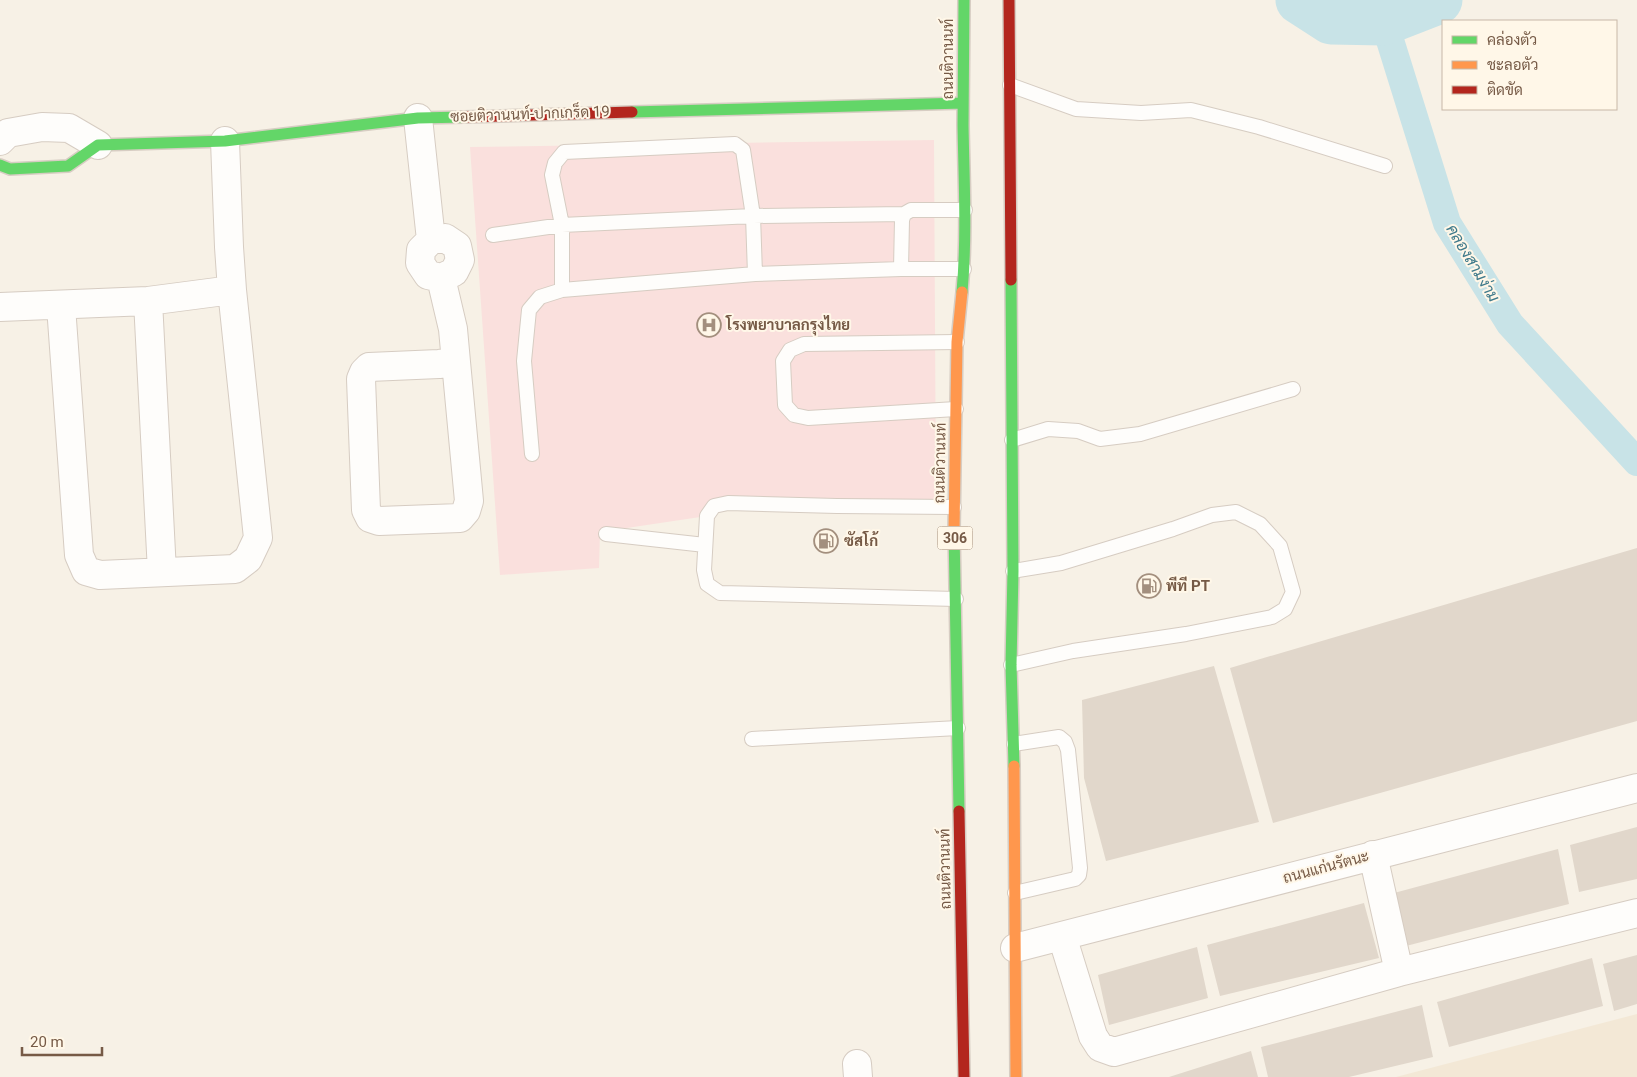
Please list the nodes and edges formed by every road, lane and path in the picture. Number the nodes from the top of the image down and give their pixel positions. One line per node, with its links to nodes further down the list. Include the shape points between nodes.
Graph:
1 (964, 0): 4 (main road, ถนนติวานนท์ / 306)
2 (1009, 0): 3 (main road)
3 (1010, 85): 10 (lane, via 1076,109 1141,113 1191,110 1259,126); 28 (main road)
4 (963, 102): 5 (main road, ซอยติวานนท์-ปากเกร็ด 19); 11 (main road, ถนนติวานนท์ / 306)
5 (418, 118): 7 (main road, ซอยติวานนท์-ปากเกร็ด 19); 25 (street, via 431,240 445,238 457,246 460,260 454,272 441,278 453,329)
6 (0, 141): 8 (street, via 8,133 42,127 69,128)
7 (225, 141): 8 (main road, ซอยติวานนท์-ปากเกร็ด 19); 19 (street)
8 (98, 145): 9 (main road, via 68,166 10,169)
9 (0, 165)
10 (1385, 166)
11 (965, 210): 12 (lane, via 911,210); 17 (main road, ถนนติวานนท์ / 306)
12 (904, 214): 13 (lane); 16 (lane)
13 (753, 216): 14 (lane); 14 (lane, via 743,150 735,144 564,152 555,163 552,175); 18 (lane)
14 (562, 225): 15 (lane); 20 (lane)
15 (493, 235)
16 (901, 269): 17 (lane); 18 (lane)
17 (964, 269): 24 (main road, ถนนติวานนท์ / 306)
18 (755, 274): 20 (lane)
19 (232, 290): 21 (street); 34 (street, via 258,538 248,559 235,569)
20 (562, 290): 29 (lane, via 540,297 529,310 524,361)
21 (148, 301): 22 (street); 34 (street)
22 (61, 306): 23 (street); 34 (street, via 79,555 86,570 100,575)
23 (0, 307)
24 (957, 342): 27 (main road, ถนนติวานนท์ / 306); 27 (lane, via 804,344 790,350 783,360 785,405 794,415 808,418)
25 (456, 362): 25 (street, via 369,367 364,372 361,378 366,510 370,518 379,521 460,518 466,511 469,501)
26 (1294, 390): 28 (lane, via 1140,434 1100,439 1078,431 1048,429)
27 (956, 409): 30 (main road, ถนนติวานนท์ / 306)
28 (1012, 440): 33 (main road)
29 (532, 454)
30 (954, 507): 32 (lane, via 728,503 714,506 707,516); 35 (main road, ถนนติวานนท์ / 306)
31 (606, 534): 32 (lane)
32 (705, 544): 35 (lane, via 707,584 720,593)
33 (1013, 571): 36 (main road); 36 (lane, via 1060,563 1212,515 1236,512 1260,524 1280,546 1293,592 1285,609 1272,618 1073,651)
34 (162, 572)
35 (956, 599): 37 (main road, ถนนติวานนท์ / 306)
36 (1011, 666): 39 (main road)
37 (958, 728): 38 (lane); 47 (main road, ถนนติวานนท์ / 306)
38 (752, 739)
39 (1014, 744): 42 (main road); 42 (lane, via 1059,737 1065,742 1080,868 1075,880)
40 (1637, 788): 41 (street, ถนนแก่นรัตนะ)
41 (1373, 855): 44 (street, ถนนแก่นรัตนะ); 46 (street)
42 (1015, 893): 45 (main road)
43 (1637, 913): 46 (street)
44 (1062, 936): 45 (street, ถนนแก่นรัตนะ); 46 (street, via 1092,1036 1100,1047 1114,1052)
45 (1015, 948): 48 (main road)
46 (1399, 972)
47 (964, 1077)
48 (1016, 1077)

